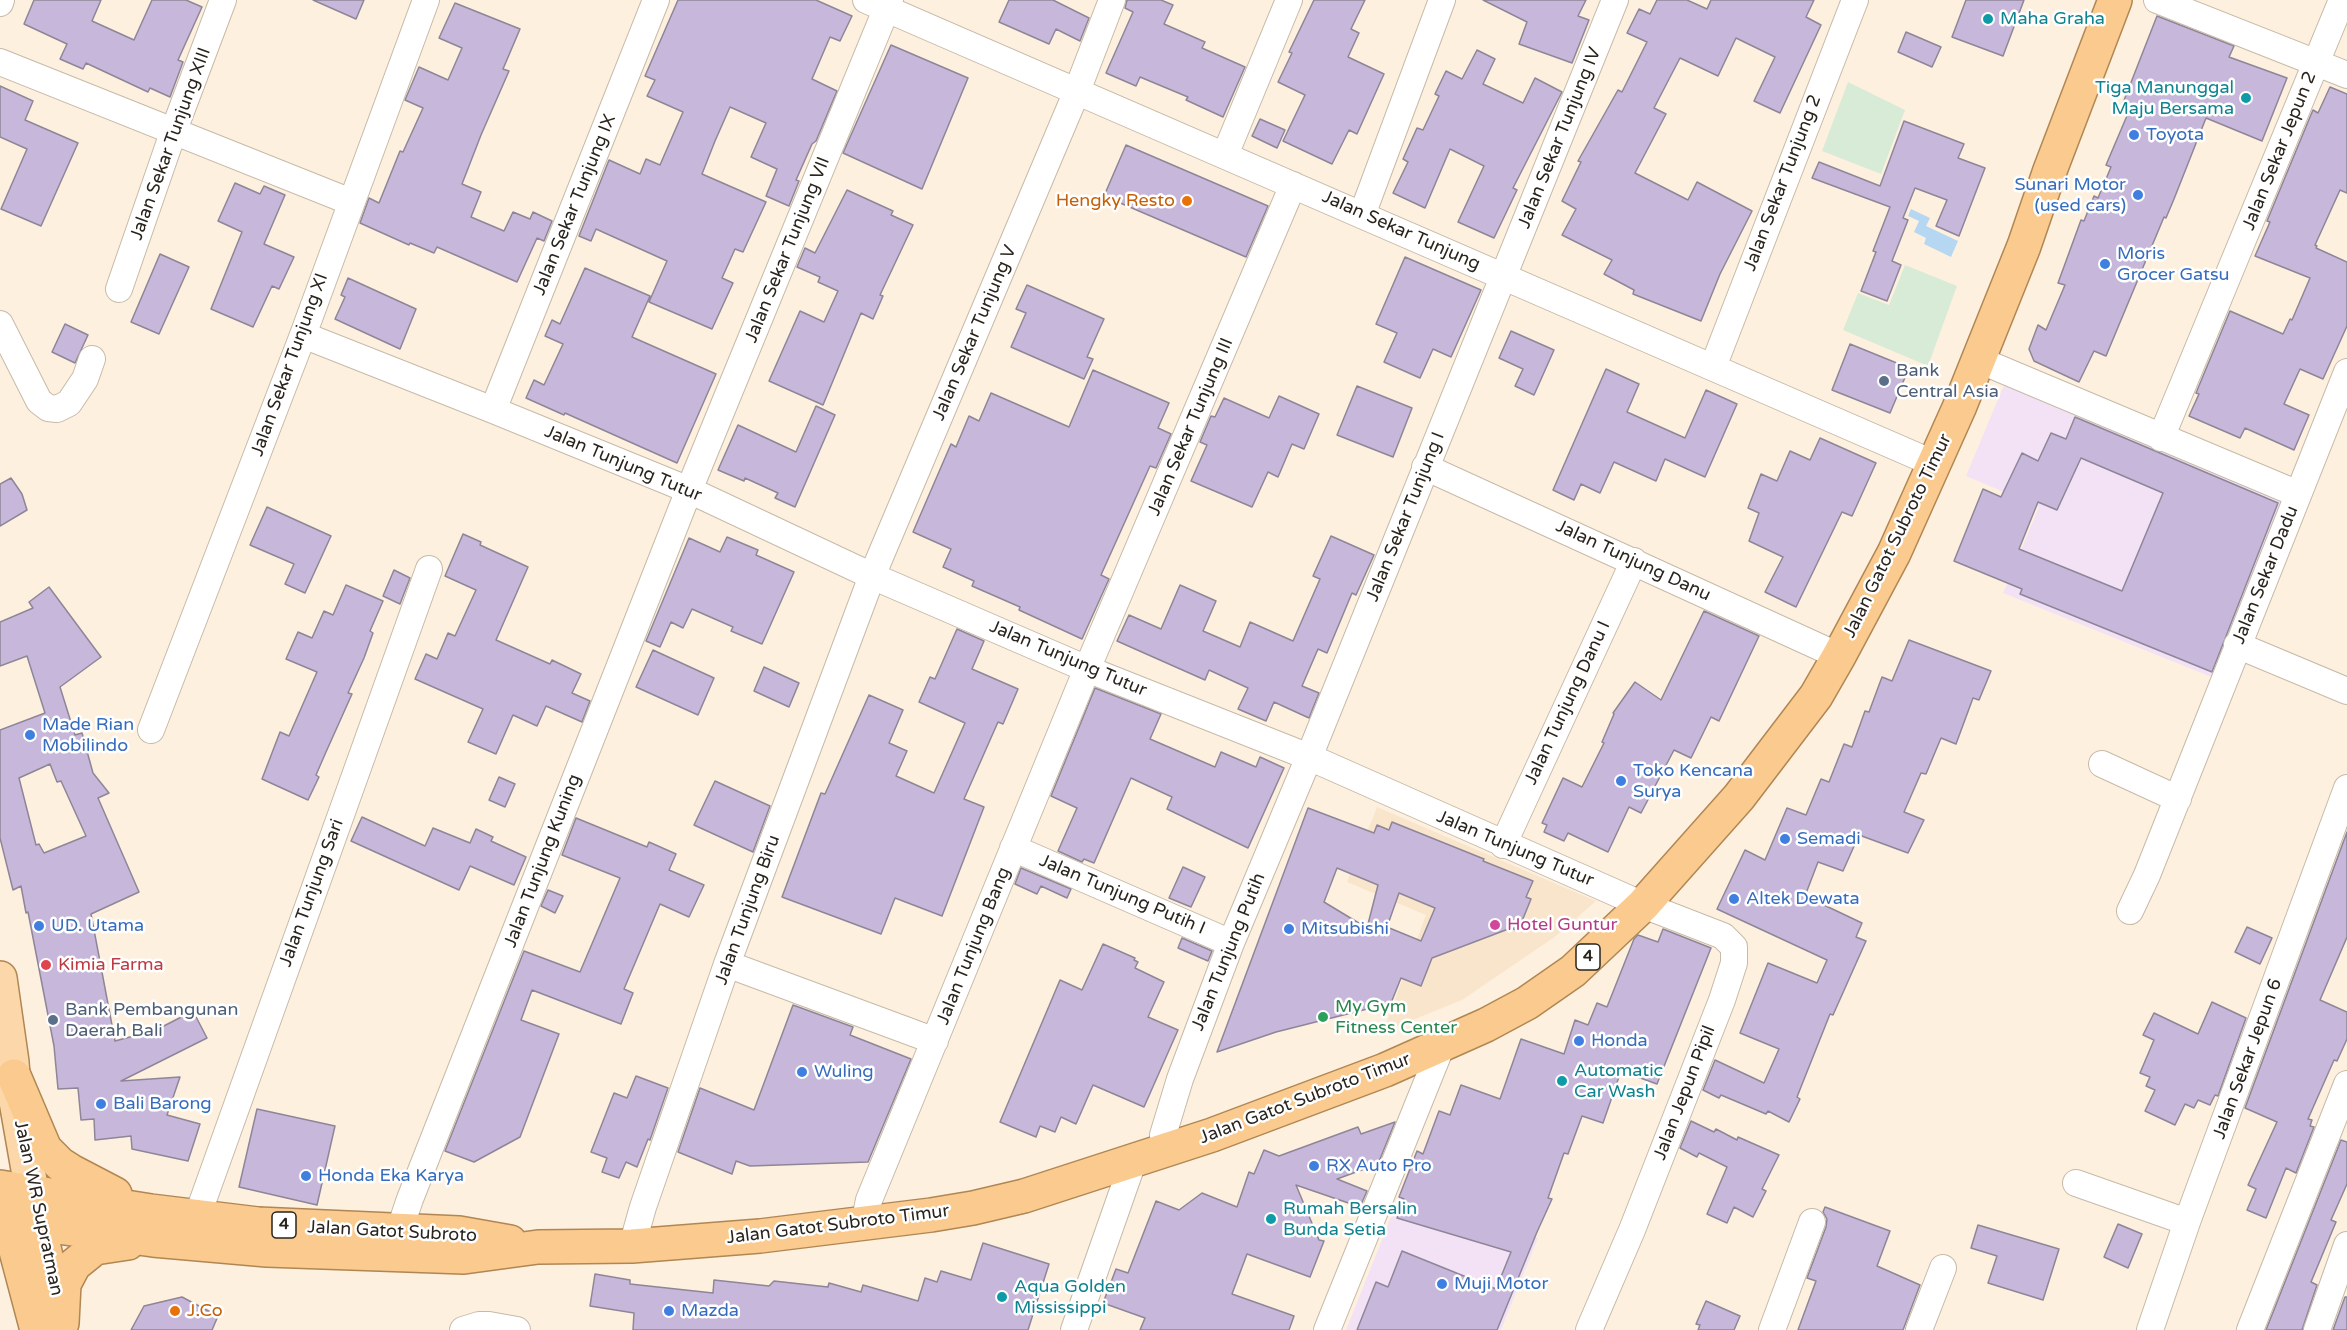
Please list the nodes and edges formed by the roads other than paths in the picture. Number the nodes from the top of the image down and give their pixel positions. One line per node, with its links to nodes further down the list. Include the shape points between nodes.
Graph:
1 (224, 0): 17 (street, Jalan Sekar Tunjung XIII)
2 (426, 0): 20 (street, Jalan Sekar Tunjung XI)
3 (656, 0): 30 (street, Jalan Sekar Tunjung IX)
4 (1112, 0): 16 (street, Jalan Sekar Tunjung V)
5 (1289, 0): 18 (street)
6 (1443, 0): 21 (street)
7 (1615, 0): 22 (street, Jalan Sekar Tunjung IV)
8 (1855, 0): 28 (street, Jalan Sekar Tunjung 2)
9 (2115, 0): 27 (highway, Jalan Gatot Subroto Timur / 4)
10 (2157, 0): 14 (street)
11 (2342, 0): 14 (street, Jalan Sekar Jepun 2)
12 (881, 3): 16 (street, Jalan Sekar Tunjung); 34 (street, Jalan Sekar Tunjung VII)
13 (0, 62): 17 (street)
14 (2316, 63): 15 (street); 31 (street, Jalan Sekar Jepun 2)
15 (2347, 75)
16 (1077, 90): 18 (street, Jalan Sekar Tunjung); 38 (street, Jalan Sekar Tunjung V)
17 (174, 130): 20 (street); 23 (street, Jalan Sekar Tunjung XIII)
18 (1226, 155): 19 (street, Jalan Sekar Tunjung)
19 (1293, 185): 21 (street, Jalan Sekar Tunjung); 41 (street, Jalan Sekar Tunjung III)
20 (351, 202): 25 (street, Jalan Sekar Tunjung XI)
21 (1362, 214): 22 (street, Jalan Sekar Tunjung)
22 (1505, 277): 28 (street, Jalan Sekar Tunjung); 33 (street, Jalan Sekar Tunjung I)
23 (119, 289)
24 (0, 324): 26 (street, via 39,401 48,408 57,409 69,403)
25 (303, 335): 30 (street, Jalan Tunjung Tutur); 43 (street, Jalan Sekar Tunjung XI)
26 (92, 359)
27 (1979, 360): 31 (street, Jalan Sekar Dadu); 32 (highway, Jalan Gatot Subroto Timur / 4)
28 (1713, 367): 32 (street, Jalan Sekar Tunjung)
29 (2347, 372): 35 (street)
30 (493, 410): 34 (street, Jalan Tunjung Tutur)
31 (2161, 438): 35 (street, Jalan Sekar Dadu)
32 (1935, 465): 40 (highway, Jalan Gatot Subroto Timur / 4, via 1872,598)
33 (1425, 467): 36 (street, Jalan Tunjung Danu); 44 (street, Jalan Sekar Tunjung I)
34 (688, 490): 38 (street, Jalan Tunjung Tutur); 70 (street, Jalan Tunjung Kuning)
35 (2298, 494): 39 (street, Jalan Sekar Dadu)
36 (1634, 561): 40 (street, Jalan Tunjung Danu); 48 (street, Jalan Tunjung Danu I)
37 (429, 569): 64 (street, Jalan Tunjung Sari)
38 (872, 576): 41 (street, Jalan Tunjung Tutur); 53 (street, Jalan Tunjung Biru)
39 (2237, 645): 42 (street); 47 (street, Jalan Sekar Dadu)
40 (1839, 656): 50 (highway, Jalan Gatot Subroto Timur / 4, via 1816,696 1764,765)
41 (1087, 669): 44 (street, Jalan Tunjung Tutur); 49 (street, Jalan Tunjung Bang)
42 (2347, 691)
43 (152, 730)
44 (1309, 757): 48 (street, Jalan Tunjung Tutur); 52 (street, Jalan Tunjung Putih)
45 (2102, 764): 47 (street)
46 (2347, 788): 67 (street, Jalan Sekar Jepun 6)
47 (2178, 799): 51 (street, Jalan Sekar Dadu)
48 (1503, 844): 50 (street, Jalan Tunjung Tutur)
49 (1013, 848): 52 (street, Jalan Tunjung Putih I); 55 (street, Jalan Tunjung Bang)
50 (1643, 905): 56 (highway, Jalan Gatot Subroto Timur / 4, via 1573,971 1486,1025); 81 (street, Jalan Jepun Pipil, via 1723,936 1734,947 1734,963 1632,1230)
51 (2130, 911)
52 (1231, 943): 60 (street, Jalan Tunjung Putih, via 1180,1079 1163,1135)
53 (727, 964): 55 (street); 72 (street, Jalan Tunjung Biru)
54 (0, 978): 57 (main road, Jalan WR Supratman)
55 (935, 1041): 68 (street, Jalan Tunjung Bang, via 869,1200)
56 (1442, 1045): 60 (highway, Jalan Gatot Subroto Timur / 4, via 1385,1070); 80 (street)
57 (14, 1076): 63 (main road, Jalan WR Supratman); 69 (highway, via 41,1143 54,1158)
58 (2347, 1084): 59 (street)
59 (2339, 1126): 85 (street)
60 (1164, 1151): 61 (highway, Jalan Gatot Subroto Timur / 4)
61 (1133, 1162): 68 (highway, Jalan Gatot Subroto Timur / 4, via 973,1208); 79 (street)
62 (2076, 1183): 67 (street)
63 (11, 1189): 65 (highway, Jalan WR Supratman); 69 (highway, Jalan Gatot Subroto / 4)
64 (197, 1217): 69 (highway, Jalan Gatot Subroto / 4); 70 (highway, Jalan Gatot Subroto / 4)
65 (15, 1221): 69 (highway, 4); 76 (highway, Jalan WR Supratman, via 21,1261)
66 (1812, 1222): 82 (street)
67 (2187, 1222): 84 (street, Jalan Sekar Jepun 6)
68 (864, 1224): 72 (highway, Jalan Gatot Subroto Timur / 4)
69 (152, 1226): 73 (highway, Jalan Gatot Subroto Timur / 4, via 267,1251 464,1257); 76 (highway, 4, via 86,1254 66,1276)
70 (399, 1231): 73 (highway, Jalan Gatot Subroto / 4, via 459,1233)
71 (2347, 1245): 86 (street)
72 (632, 1246): 73 (highway, Jalan Gatot Subroto Timur / 4)
73 (538, 1247)
74 (0, 1260): 76 (highway)
75 (1943, 1268): 83 (street)
76 (49, 1328)
77 (463, 1330): 78 (street, via 489,1325)
78 (517, 1330)
79 (1074, 1330)
80 (1327, 1330)
81 (1589, 1330)
82 (1772, 1330)
83 (1919, 1330)
84 (2150, 1330)
85 (2250, 1330)
86 (2317, 1330)

